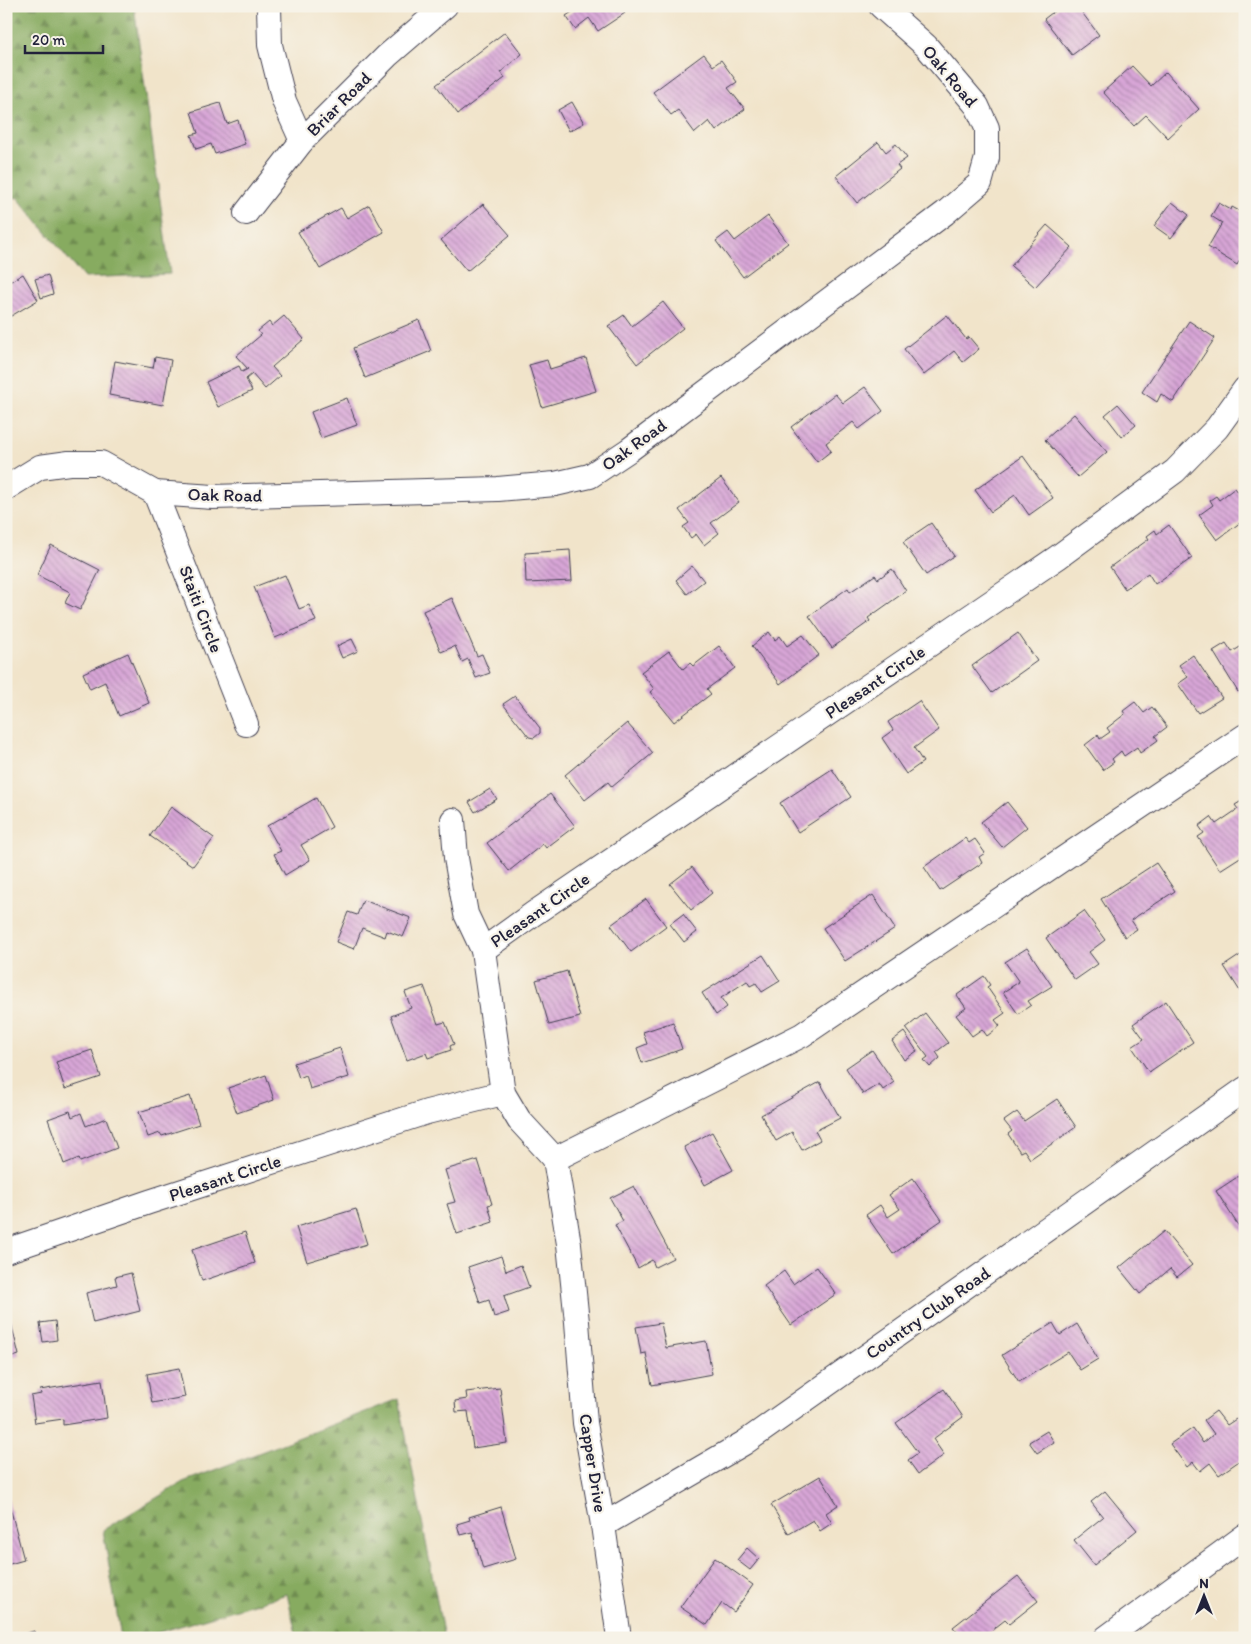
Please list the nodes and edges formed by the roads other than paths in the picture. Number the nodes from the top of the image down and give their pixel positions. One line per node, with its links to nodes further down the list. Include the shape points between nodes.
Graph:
1 (269, 6): 4 (street, via 270,45 279,83)
2 (445, 6): 4 (street, Briar Road, via 388,56)
3 (881, 6): 8 (street, Oak Road, via 926,46 977,106 987,128 987,158 980,183 945,214 629,450 590,476 555,484 498,489 213,497)
4 (302, 141): 5 (street, Briar Road)
5 (246, 213)
6 (1245, 389): 12 (street, Pleasant Circle, via 1218,428 1175,471 1082,540)
7 (6, 488): 8 (street, Oak Road, via 40,467 101,463)
8 (155, 493): 9 (street, Staiti Circle)
9 (246, 724)
10 (1245, 736): 15 (street, via 802,1035)
11 (453, 820): 12 (street, Pleasant Circle, via 466,914)
12 (483, 950): 14 (street, Pleasant Circle)
13 (1245, 1089): 17 (street, Country Club Road, via 744,1443)
14 (503, 1094): 15 (street, Pleasant Circle, via 519,1120); 16 (street, Pleasant Circle, via 427,1112)
15 (555, 1159): 17 (street, Capper Drive, via 574,1288 585,1423)
16 (6, 1251)
17 (603, 1525): 19 (street, Capper Drive)
18 (1245, 1536): 20 (street)
19 (618, 1638)
20 (1106, 1638)

